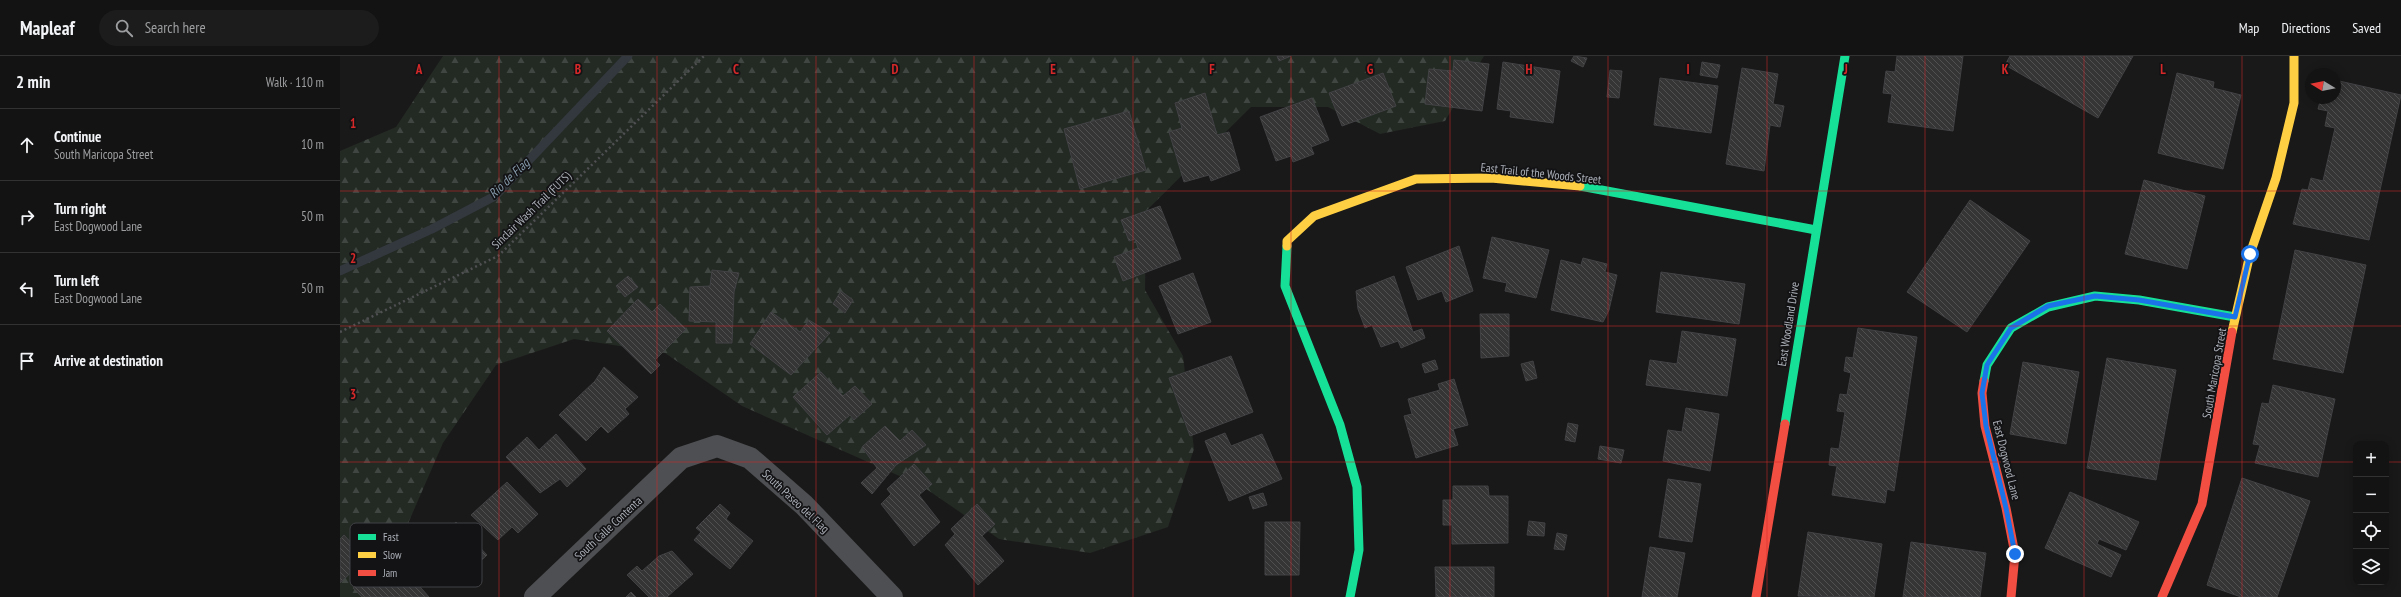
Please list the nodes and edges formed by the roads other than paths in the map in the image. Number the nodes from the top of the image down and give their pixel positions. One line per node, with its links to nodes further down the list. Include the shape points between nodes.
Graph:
1 (1845, 56): 3 (street, East Woodland Drive)
2 (2294, 56): 4 (street, South Maricopa Street, via 2294,104 2276,178 2250,254)
3 (1816, 230): 8 (street, East Trail of the Woods Street, via 1578,186 1491,178 1416,179 1314,216 1287,241 1285,286 1340,425 1357,487 1358,550); 9 (street, East Woodland Drive)
4 (2235, 317): 10 (street, East Dogwood Lane, via 2139,300 2095,296 2048,306 2011,328 1987,365 1982,393 1986,426 2005,500 2015,554); 11 (street, South Maricopa Street, via 2202,504)
5 (681, 458): 6 (street, South Calle Contenta); 7 (street, South Paseo del Flag, via 717,446 750,458 804,505)
6 (535, 597)
7 (892, 597)
8 (1350, 597)
9 (1756, 597)
10 (2011, 597)
11 (2162, 597)

